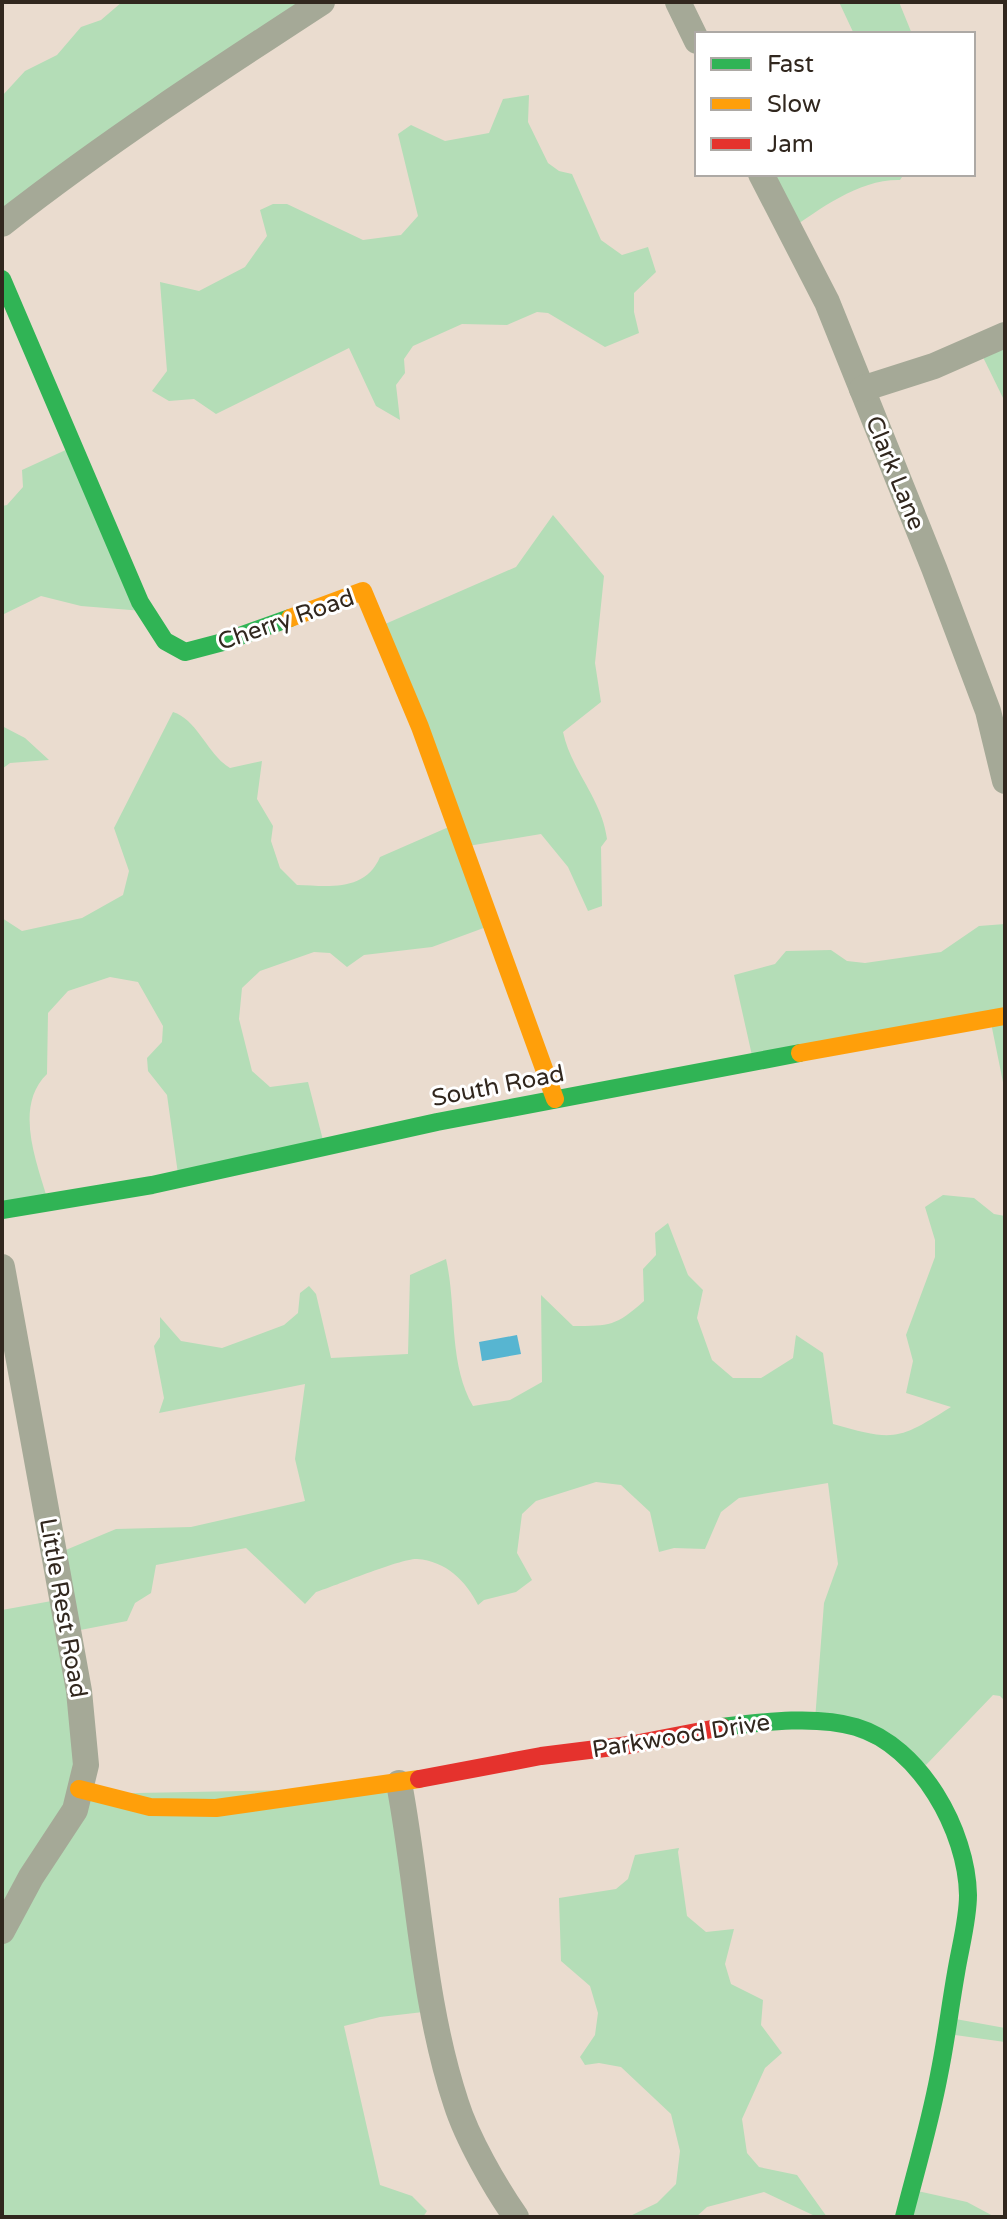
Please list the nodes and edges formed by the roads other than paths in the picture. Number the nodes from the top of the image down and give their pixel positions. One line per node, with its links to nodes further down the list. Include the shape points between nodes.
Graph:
1 (322, 2): 5 (street)
2 (678, 2): 3 (street)
3 (695, 37)
4 (762, 176): 8 (street, Clark Lane, via 827,302)
5 (2, 224)
6 (2, 279): 11 (street, Cherry Road, via 140,602 165,641 185,652 363,591 420,727)
7 (1005, 335): 8 (street)
8 (862, 389): 9 (street, Clark Lane, via 988,711)
9 (1005, 781)
10 (1005, 1016): 11 (street, South Road)
11 (555, 1099): 12 (street, South Road, via 152,1185)
12 (2, 1210)
13 (2, 1267): 15 (street, Little Rest Road, via 79,1691 86,1765)
14 (399, 1783): 15 (street, Parkwood Drive, via 216,1808 150,1807); 17 (street, via 437,2028 456,2105 498,2192); 18 (street, Parkwood Drive, via 770,1721 856,1727 895,1747 948,1813 968,1895 939,2077)
15 (79, 1789): 16 (street, Little Rest Road, via 75,1810)
16 (2, 1931)
17 (516, 2217)
18 (904, 2217)

